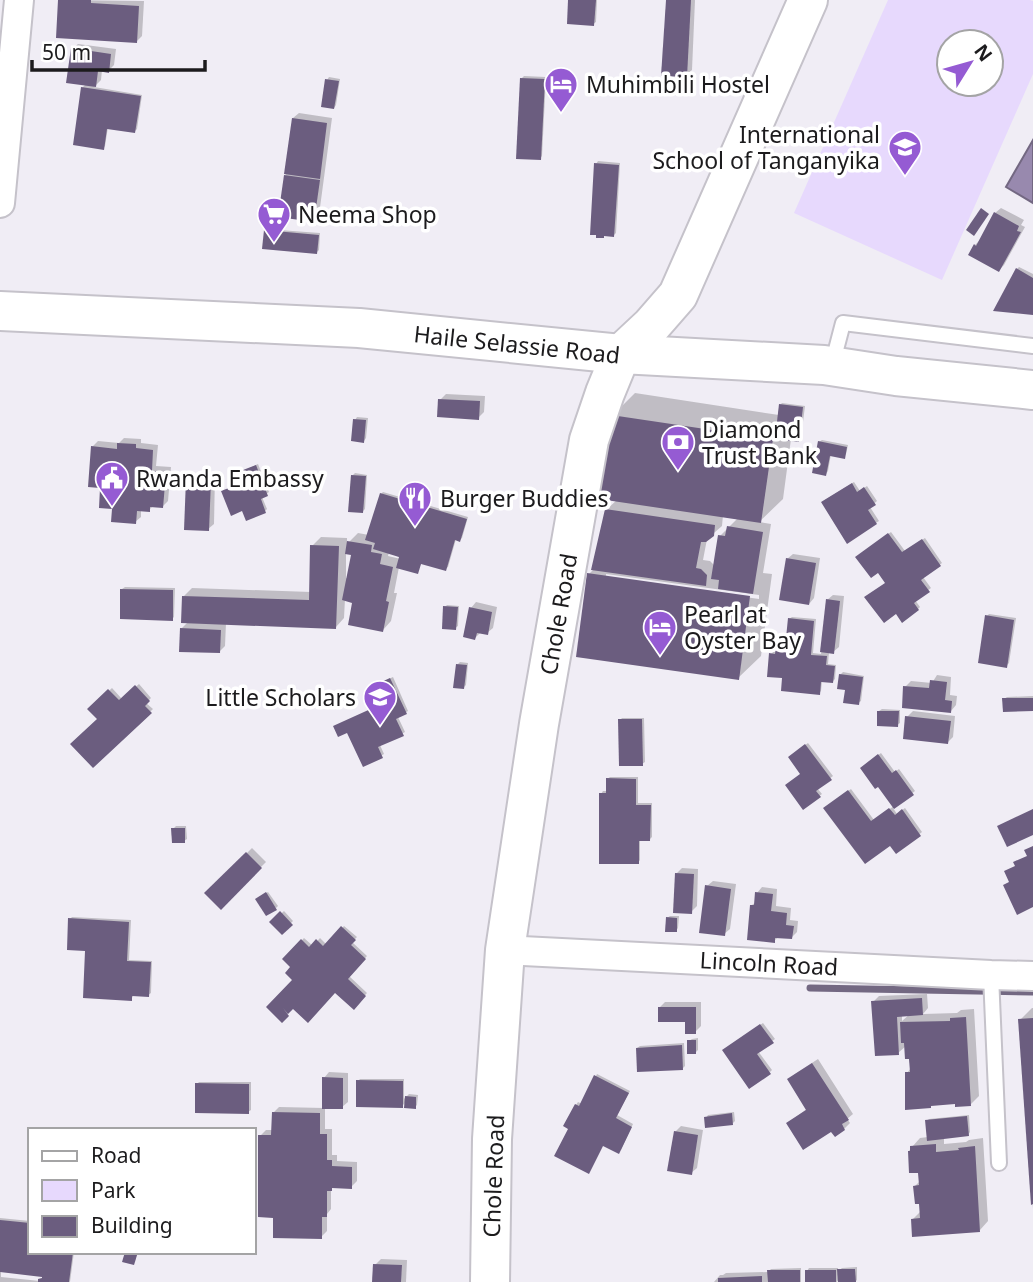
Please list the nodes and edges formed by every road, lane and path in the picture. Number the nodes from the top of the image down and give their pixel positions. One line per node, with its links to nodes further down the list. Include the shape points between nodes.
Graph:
1 (19, 0): 3 (street)
2 (808, 0): 6 (street, Chole Road, via 678,295)
3 (0, 204)
4 (0, 311): 6 (street, Haile Selassie Road, via 359,328)
5 (1033, 346): 7 (lane, via 843,323)
6 (621, 354): 7 (street, Haile Selassie Road); 9 (street, Chole Road, via 589,440)
7 (832, 367): 8 (street, Haile Selassie Road)
8 (1033, 390)
9 (505, 950): 10 (street, Lincoln Road); 13 (street, Chole Road, via 492,1139)
10 (991, 975): 11 (street, Lincoln Road); 12 (lane)
11 (1033, 976)
12 (999, 1163)
13 (490, 1282)

